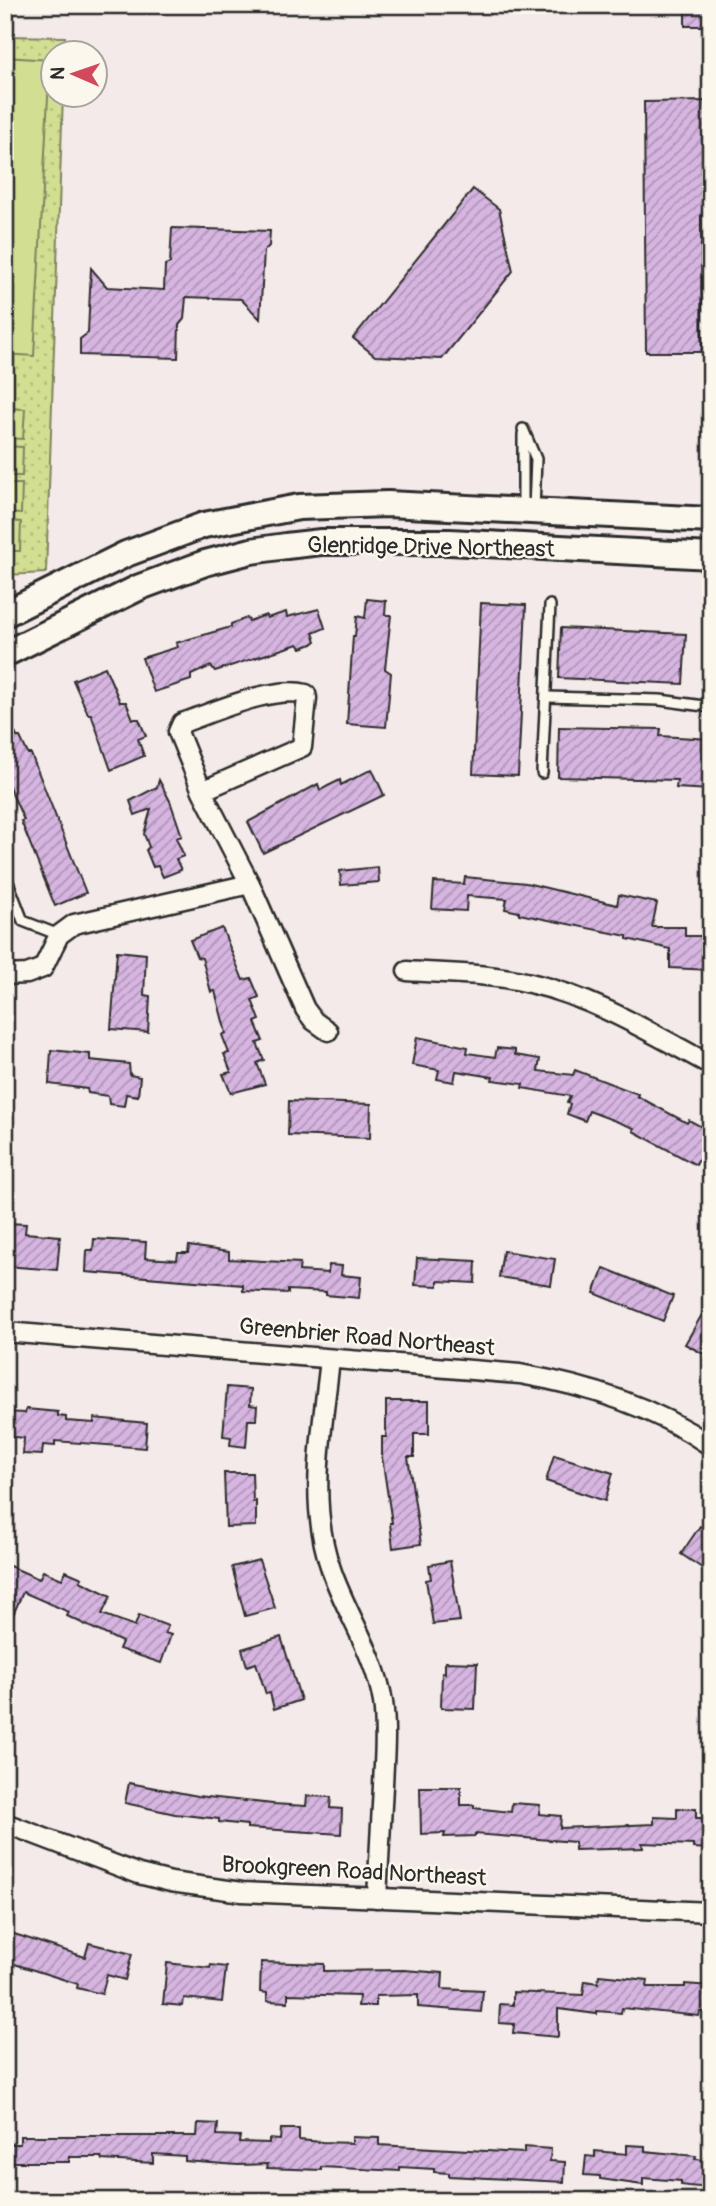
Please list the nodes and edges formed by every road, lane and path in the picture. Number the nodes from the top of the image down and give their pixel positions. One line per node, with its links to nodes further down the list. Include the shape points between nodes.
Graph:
1 (528, 511): 1 (lane, via 536,459 523,429); 2 (main road, Glenridge Drive Northeast); 5 (main road, Glenridge Drive Northeast, via 388,504 299,507 250,515 204,525 126,554)
2 (711, 520)
3 (711, 556): 6 (main road, Glenridge Drive Northeast, via 450,542 286,546 228,557 140,587)
4 (550, 605): 7 (lane)
5 (5, 614)
6 (5, 653)
7 (547, 697): 8 (lane, via 660,700); 9 (lane)
8 (711, 707)
9 (542, 773)
10 (202, 791): 10 (street, via 178,732 182,723 259,696 306,694 302,747); 12 (street)
11 (5, 874): 13 (lane, via 23,921)
12 (250, 884): 13 (street, via 74,924); 16 (street, via 305,1009)
13 (59, 935): 15 (street, via 43,968 27,975)
14 (407, 971): 17 (street, via 494,976 566,993)
15 (5, 975)
16 (328, 1031)
17 (711, 1065)
18 (5, 1332): 19 (street, Greenbrier Road Northeast)
19 (330, 1359): 20 (street, Greenbrier Road Northeast, via 520,1374 565,1382 651,1412); 22 (street, via 319,1515 331,1570 370,1654 383,1701)
20 (711, 1446)
21 (5, 1824): 22 (street, Brookgreen Road Northeast, via 171,1882 242,1892)
22 (377, 1898): 23 (street, Brookgreen Road Northeast)
23 (711, 1912)

